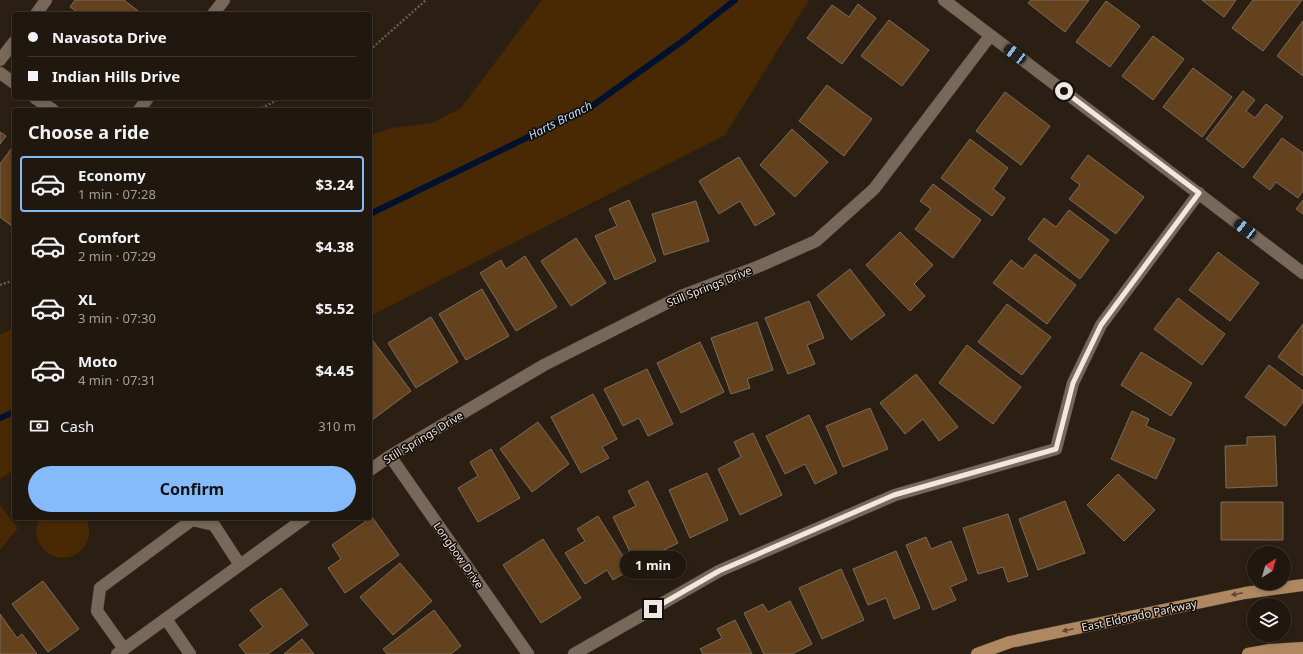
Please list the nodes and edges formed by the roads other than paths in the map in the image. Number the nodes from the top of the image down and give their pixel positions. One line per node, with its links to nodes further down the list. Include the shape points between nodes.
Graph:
1 (46, 0): 4 (street)
2 (224, 0): 5 (street)
3 (944, 0): 6 (street)
4 (37, 12)
5 (215, 12)
6 (990, 36): 15 (street); 17 (street, Still Springs Drive, via 874,189 816,241 681,296 544,364)
7 (12, 45): 8 (street)
8 (0, 60)
9 (0, 73): 10 (street)
10 (12, 82)
11 (39, 100): 13 (street)
12 (146, 100): 14 (street)
13 (50, 108)
14 (140, 108)
15 (1199, 193): 16 (street); 27 (street, via 1101,325 1073,383 1056,449 894,495 719,571)
16 (1303, 273)
17 (390, 456): 18 (street, Still Springs Drive); 26 (street, Longbow Drive)
18 (372, 469)
19 (302, 520): 20 (street)
20 (240, 565): 22 (street); 24 (street, via 214,525 192,520 100,588 96,611)
21 (1303, 585): 28 (main road, East Eldorado Parkway, one-way to 28, via 1245,593 1018,640)
22 (166, 619): 24 (street); 25 (street)
23 (1303, 648): 29 (main road)
24 (121, 651)
25 (190, 654)
26 (528, 654)
27 (574, 654)
28 (977, 654)
29 (1248, 654)

